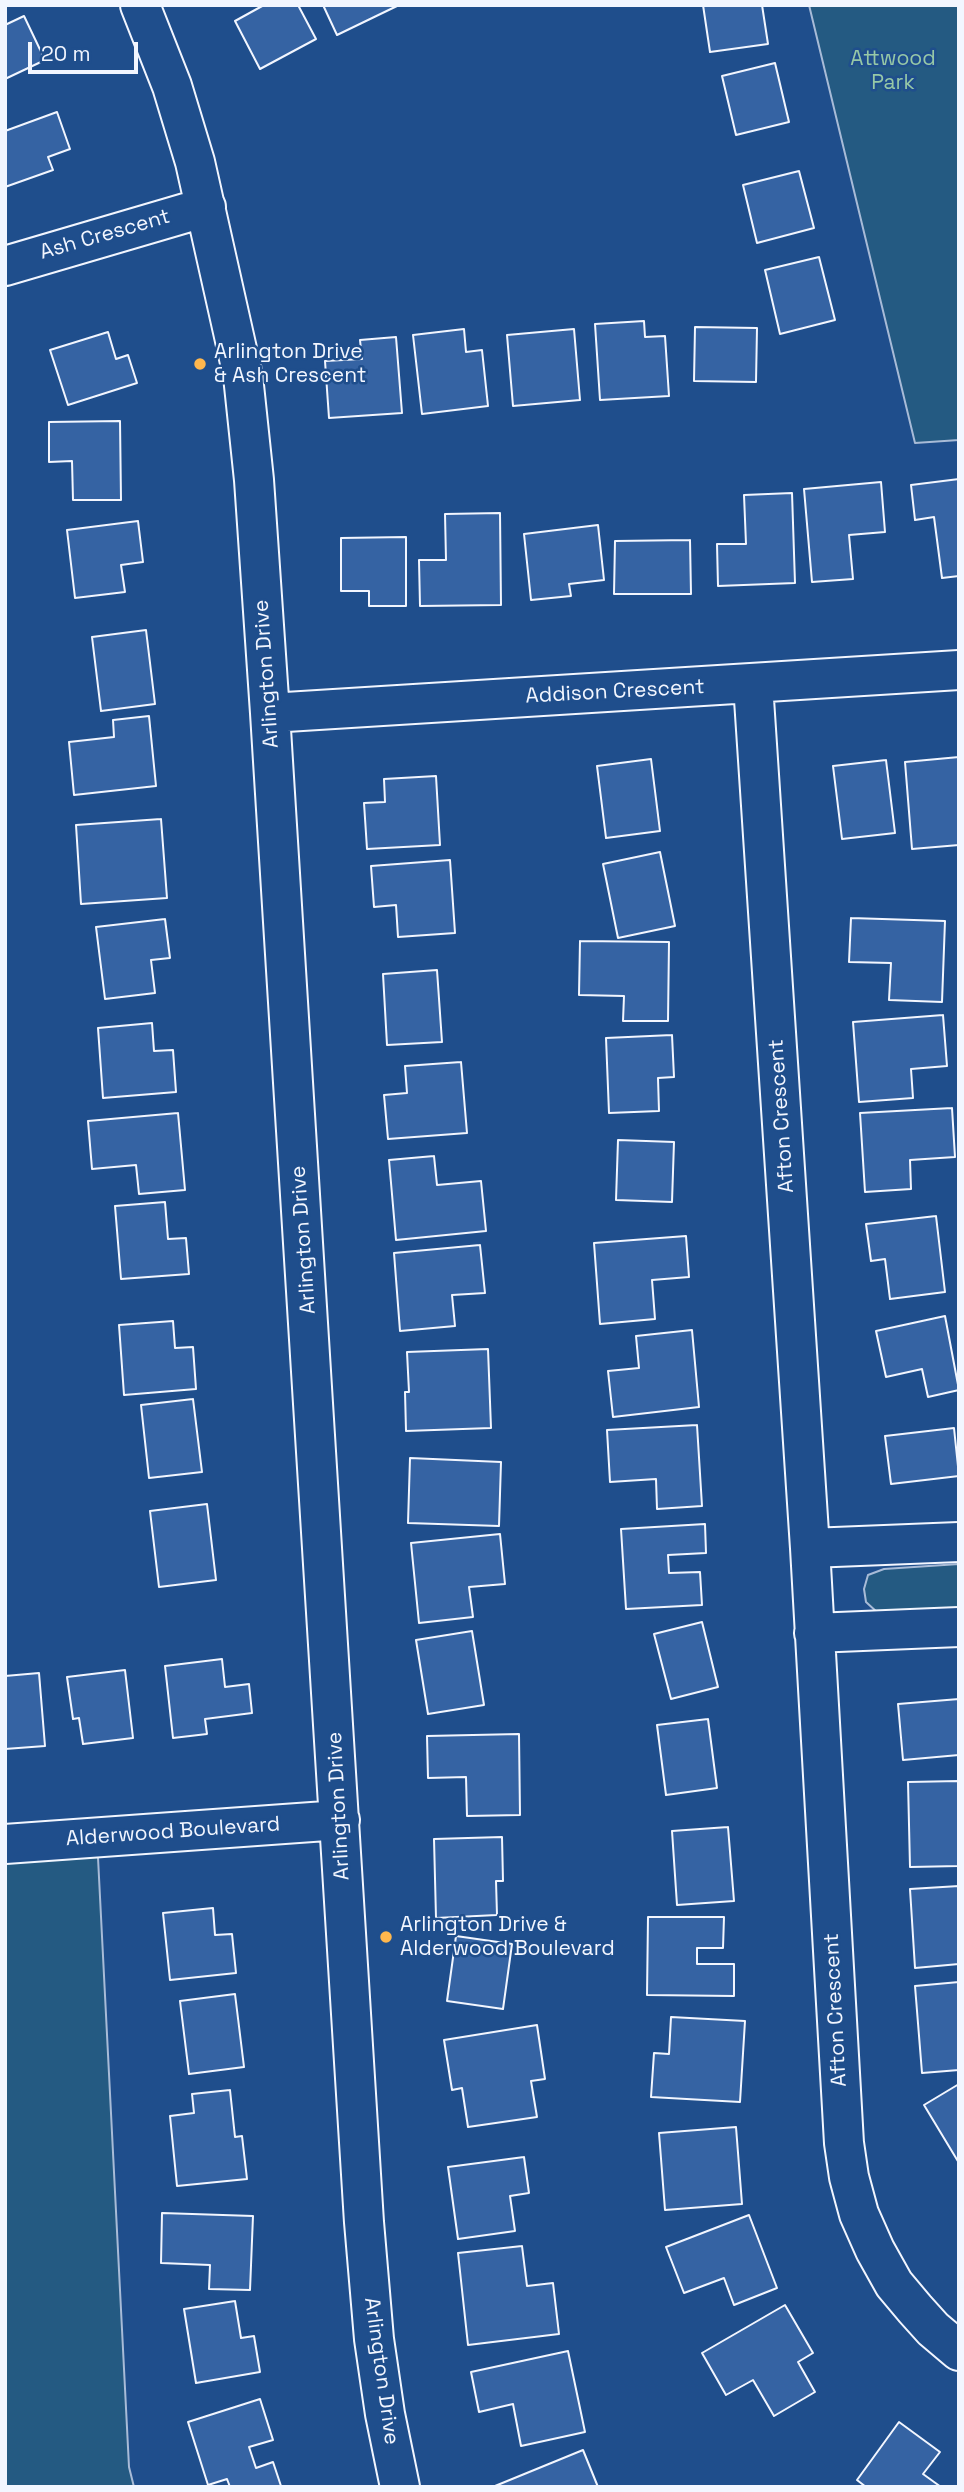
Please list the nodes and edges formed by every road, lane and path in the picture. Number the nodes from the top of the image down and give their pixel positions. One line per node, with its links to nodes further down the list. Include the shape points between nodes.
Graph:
1 (140, 5): 2 (street, Arlington Drive, via 172,86)
2 (206, 207): 3 (street, Ash Crescent); 6 (street, Arlington Drive, via 243,376)
3 (5, 266)
4 (959, 670): 5 (street, Addison Crescent)
5 (753, 684): 6 (street, Addison Crescent); 8 (street, Afton Crescent)
6 (270, 713): 11 (street, Arlington Drive)
7 (959, 1542): 8 (street)
8 (810, 1548): 10 (street, Afton Crescent)
9 (959, 1627): 10 (street)
10 (814, 1633): 13 (street, Afton Crescent, via 849,2177 859,2214 894,2284)
11 (340, 1820): 12 (street, Alderwood Boulevard); 14 (street, Arlington Drive, via 374,2339)
12 (5, 1844)
13 (959, 2351)
14 (400, 2487)

